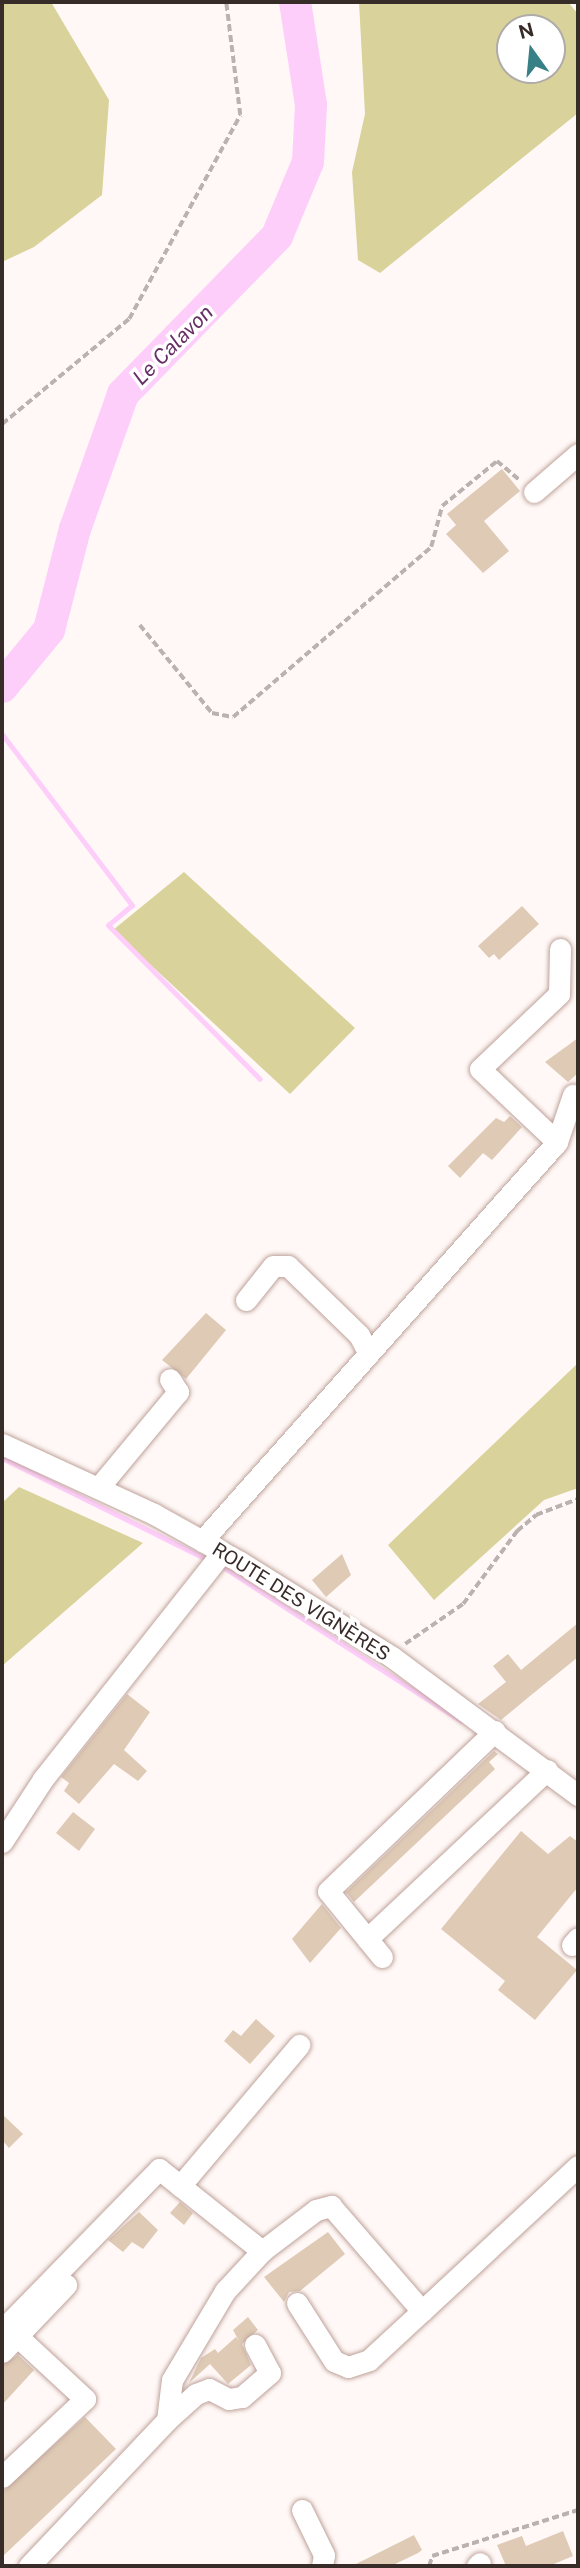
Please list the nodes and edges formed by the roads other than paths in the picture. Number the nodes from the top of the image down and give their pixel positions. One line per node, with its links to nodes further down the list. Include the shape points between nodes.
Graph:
1 (578, 454): 2 (street)
2 (534, 492)
3 (560, 948): 5 (street, via 559,994 480,1069)
4 (573, 1095): 5 (street)
5 (557, 1142): 7 (street)
6 (246, 1300): 7 (street, via 273,1266 288,1266 359,1335)
7 (368, 1353): 11 (street)
8 (170, 1379): 10 (street, via 178,1392)
9 (2, 1444): 10 (street, ROUTE DES VIGNÈRES)
10 (99, 1487): 11 (street, ROUTE DES VIGNÈRES)
11 (202, 1541): 12 (street, ROUTE DES VIGNÈRES)
12 (222, 1552): 13 (street, ROUTE DES VIGNÈRES, via 392,1657); 16 (street, via 43,1779)
13 (495, 1731): 14 (street, ROUTE DES VIGNÈRES); 17 (street, via 328,1891)
14 (547, 1770): 15 (street, ROUTE DES VIGNÈRES); 17 (street)
15 (578, 1795)
16 (2, 1842)
17 (367, 1939): 18 (street)
18 (382, 1957)
19 (299, 2045): 21 (street)
20 (578, 2166): 25 (street)
21 (180, 2186): 23 (street); 26 (street, via 159,2169)
22 (103, 2246): 26 (street)
23 (262, 2250): 25 (street, via 316,2210 331,2206); 28 (street, via 225,2291 172,2380)
24 (297, 2303): 25 (street, via 334,2361 348,2367 369,2360)
25 (422, 2311)
26 (7, 2339): 29 (street, via 85,2399)
27 (255, 2345): 28 (street, via 270,2373 242,2397 229,2399 209,2389 196,2394)
28 (167, 2420): 31 (street)
29 (2, 2477)
30 (302, 2510): 32 (street, via 324,2555)
31 (29, 2566)
32 (322, 2566)

